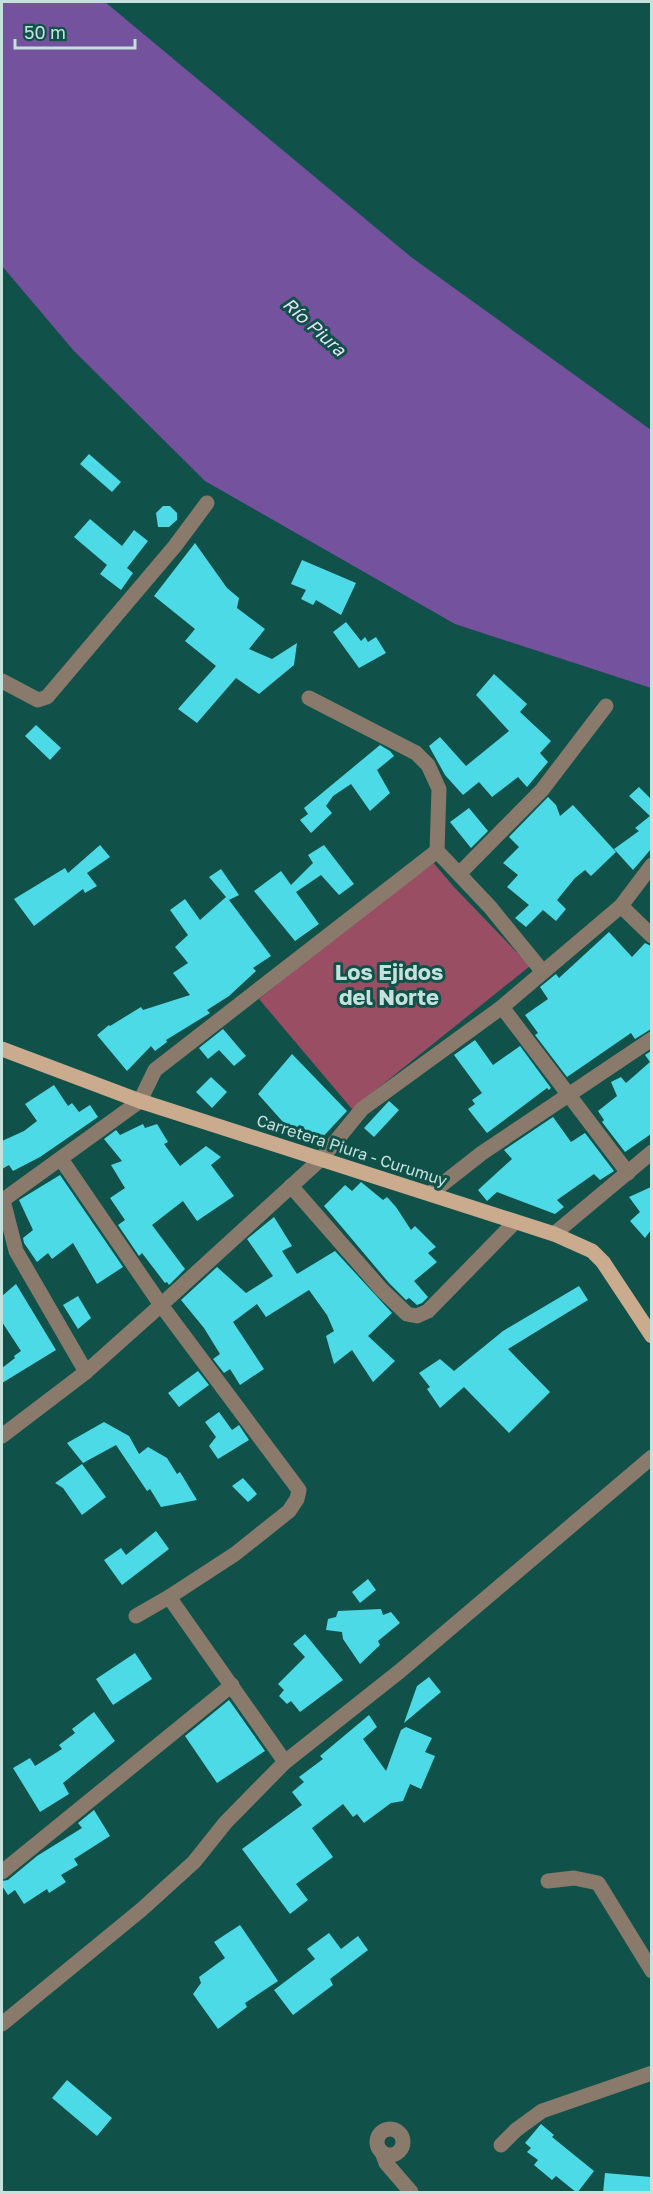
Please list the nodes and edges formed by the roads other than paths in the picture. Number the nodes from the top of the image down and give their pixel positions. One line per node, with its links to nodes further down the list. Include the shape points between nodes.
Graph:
1 (207, 503): 2 (street, via 176,546 47,697 38,700)
2 (2, 681)
3 (309, 698): 5 (street, via 416,753 428,765 439,789)
4 (606, 706): 7 (street, via 542,790)
5 (437, 850): 7 (street); 15 (street, via 155,1070)
6 (651, 865): 8 (street)
7 (459, 874): 10 (street)
8 (621, 906): 9 (street); 10 (street)
9 (651, 936)
10 (543, 972): 11 (street)
11 (502, 1007): 14 (street); 17 (street, via 362,1109)
12 (651, 1039): 14 (street)
13 (2, 1050): 15 (main road, Carretera Piura - Curumuy)
14 (570, 1095): 19 (street); 21 (street)
15 (140, 1101): 17 (main road, Carretera Piura - Curumuy); 18 (street)
16 (651, 1152): 19 (street)
17 (322, 1158): 20 (street); 21 (main road, Carretera Piura - Curumuy)
18 (61, 1159): 24 (street); 26 (street, via 3,1200 16,1251)
19 (628, 1173): 23 (street)
20 (291, 1186): 22 (street, via 382,1290 407,1314 417,1316 428,1311); 24 (street)
21 (430, 1193): 22 (main road, Carretera Piura - Curumuy)
22 (514, 1222): 23 (main road, Carretera Piura - Curumuy)
23 (554, 1234): 25 (main road, Carretera Piura - Curumuy, via 592,1251 603,1262)
24 (161, 1305): 26 (street); 29 (street, via 299,1490 289,1511)
25 (651, 1336)
26 (86, 1372): 27 (street)
27 (2, 1436)
28 (651, 1457): 32 (street, via 400,1671)
29 (169, 1597): 30 (street); 31 (street)
30 (136, 1616)
31 (232, 1685): 32 (street); 33 (street)
32 (285, 1762): 36 (street, via 226,1822 194,1862)
33 (2, 1872)
34 (548, 1881): 35 (street, via 574,1878 598,1882)
35 (651, 1971)
36 (2, 2024)
37 (651, 2073): 38 (street, via 542,2111)
38 (501, 2145)
39 (400, 2150): 40 (street, via 389,2155); 40 (street, via 402,2138 397,2131 389,2130 379,2136); 41 (street)
40 (382, 2152): 41 (street)
41 (397, 2177): 42 (street)
42 (411, 2193)

